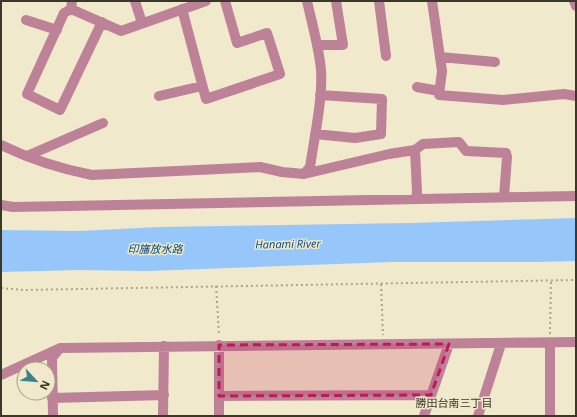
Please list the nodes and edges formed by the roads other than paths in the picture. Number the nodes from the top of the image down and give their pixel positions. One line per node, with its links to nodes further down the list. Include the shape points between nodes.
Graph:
1 (135, 1): 14 (street)
2 (206, 1): 11 (street)
3 (225, 1): 20 (street, via 237,43 267,33 280,74 206,99)
4 (307, 1): 16 (street)
5 (336, 1): 16 (street, via 343,45)
6 (379, 1): 17 (street)
7 (432, 1): 18 (street)
8 (574, 1): 10 (street)
9 (71, 5): 13 (street); 15 (street)
10 (576, 6)
11 (182, 9): 14 (street); 20 (street)
12 (26, 20): 15 (street)
13 (102, 22): 14 (street, via 121,31); 15 (street, via 60,110 26,94)
14 (142, 24)
15 (57, 30)
16 (317, 44): 23 (street, via 321,71)
17 (386, 56)
18 (440, 57): 19 (street); 22 (street, via 442,71)
19 (495, 62)
20 (202, 86): 24 (street)
21 (417, 87): 22 (street)
22 (439, 92): 25 (street, via 439,95 503,100 564,94)
23 (320, 95): 27 (street); 27 (street, via 382,99 380,134 355,138)
24 (159, 96)
25 (576, 96)
26 (103, 123): 30 (street)
27 (315, 134): 31 (street, via 310,167)
28 (1, 145): 30 (street)
29 (416, 150): 31 (street); 33 (street, via 423,144 460,142 466,151 506,153); 34 (street)
30 (27, 156): 31 (street, via 92,175 260,167)
31 (304, 174)
32 (576, 196): 33 (street)
33 (504, 197): 34 (street)
34 (416, 199): 35 (street, via 13,207)
35 (1, 205)
36 (576, 342): 37 (street)
37 (550, 343): 39 (street); 55 (street)
38 (449, 344): 39 (street); 40 (street); 46 (street)
39 (501, 344): 54 (street)
40 (219, 345): 41 (street); 47 (street)
41 (164, 346): 42 (street); 45 (street)
42 (60, 348): 43 (street); 44 (street)
43 (52, 361)
44 (1, 375)
45 (164, 395): 48 (street); 51 (street)
46 (430, 395): 47 (street); 53 (street)
47 (219, 396): 52 (street)
48 (56, 398)
49 (52, 401): 50 (street)
50 (52, 416)
51 (163, 416)
52 (219, 416)
53 (424, 416)
54 (478, 416)
55 (550, 416)

